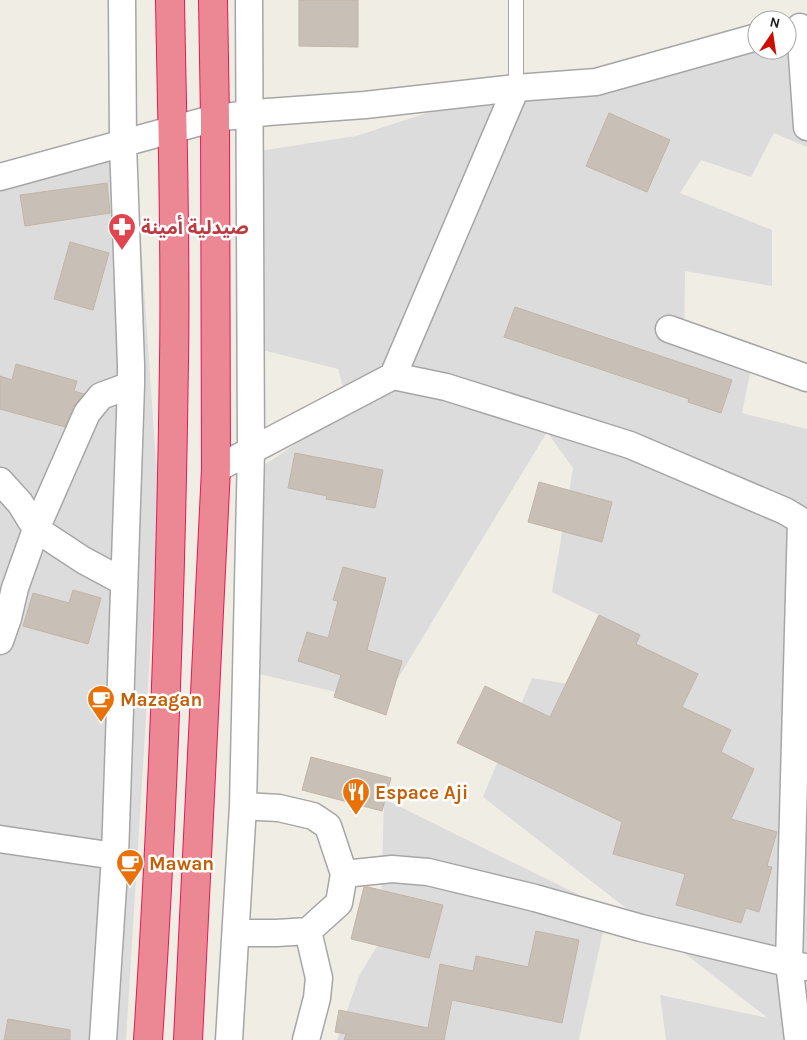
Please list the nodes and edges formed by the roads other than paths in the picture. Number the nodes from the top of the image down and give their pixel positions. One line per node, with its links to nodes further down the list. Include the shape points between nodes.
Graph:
1 (122, 0): 13 (street)
2 (170, 0): 12 (highway)
3 (213, 0): 10 (highway)
4 (249, 0): 9 (street)
5 (516, 0): 8 (lane)
6 (798, 27): 11 (street)
7 (747, 40): 8 (street, via 596,82)
8 (516, 88): 9 (street); 16 (street)
9 (249, 114): 10 (street); 19 (street)
10 (215, 118): 12 (street); 20 (highway)
11 (807, 127)
12 (173, 130): 13 (street); 35 (highway, via 170,589)
13 (123, 144): 14 (street); 18 (street)
14 (0, 177)
15 (669, 328): 17 (street)
16 (393, 376): 19 (street); 22 (street, via 446,387 630,444)
17 (807, 378)
18 (131, 385): 23 (street, via 101,396 87,413); 24 (street)
19 (251, 451): 20 (street); 27 (street)
20 (216, 469): 36 (highway)
21 (0, 481): 23 (street, via 20,503)
22 (804, 522): 26 (street)
23 (36, 529): 24 (street, via 82,560); 25 (street)
24 (124, 582): 29 (street)
25 (0, 641)
26 (802, 699): 33 (street)
27 (243, 806): 30 (street, via 279,808 313,816 328,826); 32 (street)
28 (0, 839): 29 (street)
29 (115, 856): 34 (street)
30 (344, 874): 31 (street, via 339,904); 33 (street, via 392,869 428,872)
31 (308, 930): 32 (street); 38 (street, via 319,978)
32 (236, 933): 37 (street)
33 (798, 965): 39 (street)
34 (103, 1040)
35 (148, 1040)
36 (188, 1040)
37 (229, 1040)
38 (306, 1040)
39 (798, 1040)

